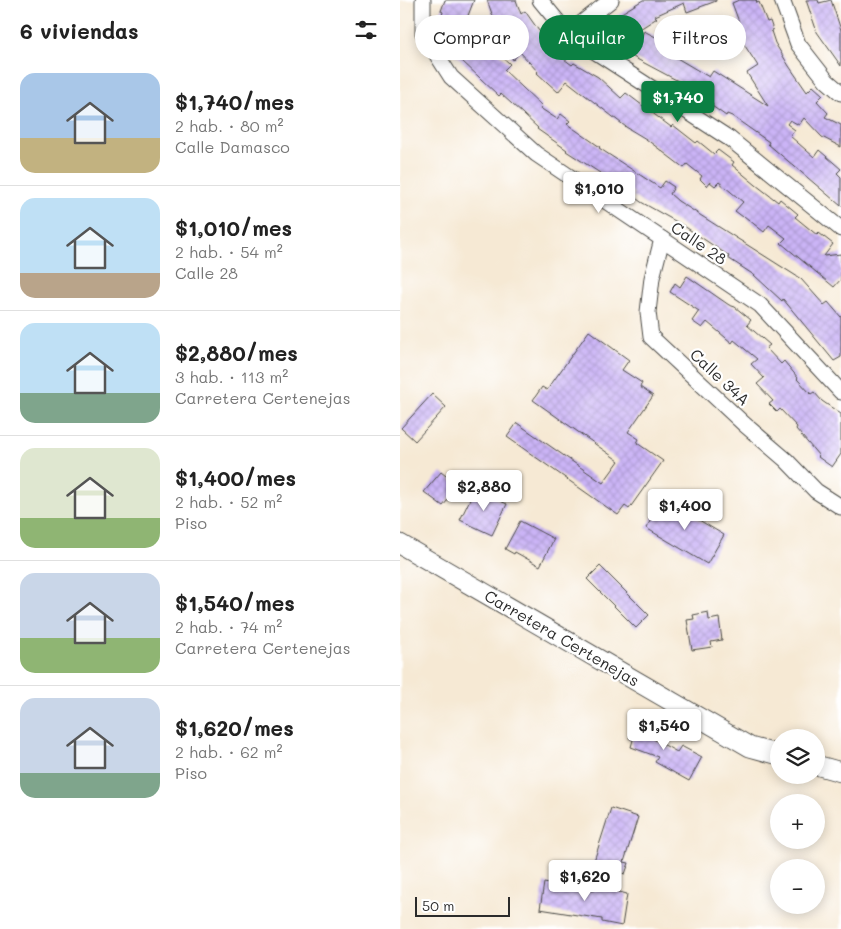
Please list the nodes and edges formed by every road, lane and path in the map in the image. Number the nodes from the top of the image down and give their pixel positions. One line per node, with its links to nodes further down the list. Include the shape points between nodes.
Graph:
1 (423, 0): 10 (street, Calle 28, via 424,32 451,77 536,154)
2 (540, 0): 5 (street)
3 (611, 0): 6 (street)
4 (782, 0): 8 (street, via 798,44 827,82)
5 (552, 15)
6 (592, 15)
7 (608, 60): 9 (street, via 730,139)
8 (841, 93)
9 (841, 229)
10 (662, 238): 11 (street, Calle 28, via 760,304); 12 (street, Calle 34A, via 648,312 651,337 816,491)
11 (841, 392)
12 (841, 507)
13 (400, 544): 14 (main road, Carretera Certenejas, via 750,747)
14 (770, 753)
15 (825, 768): 16 (main road)
16 (841, 772)

